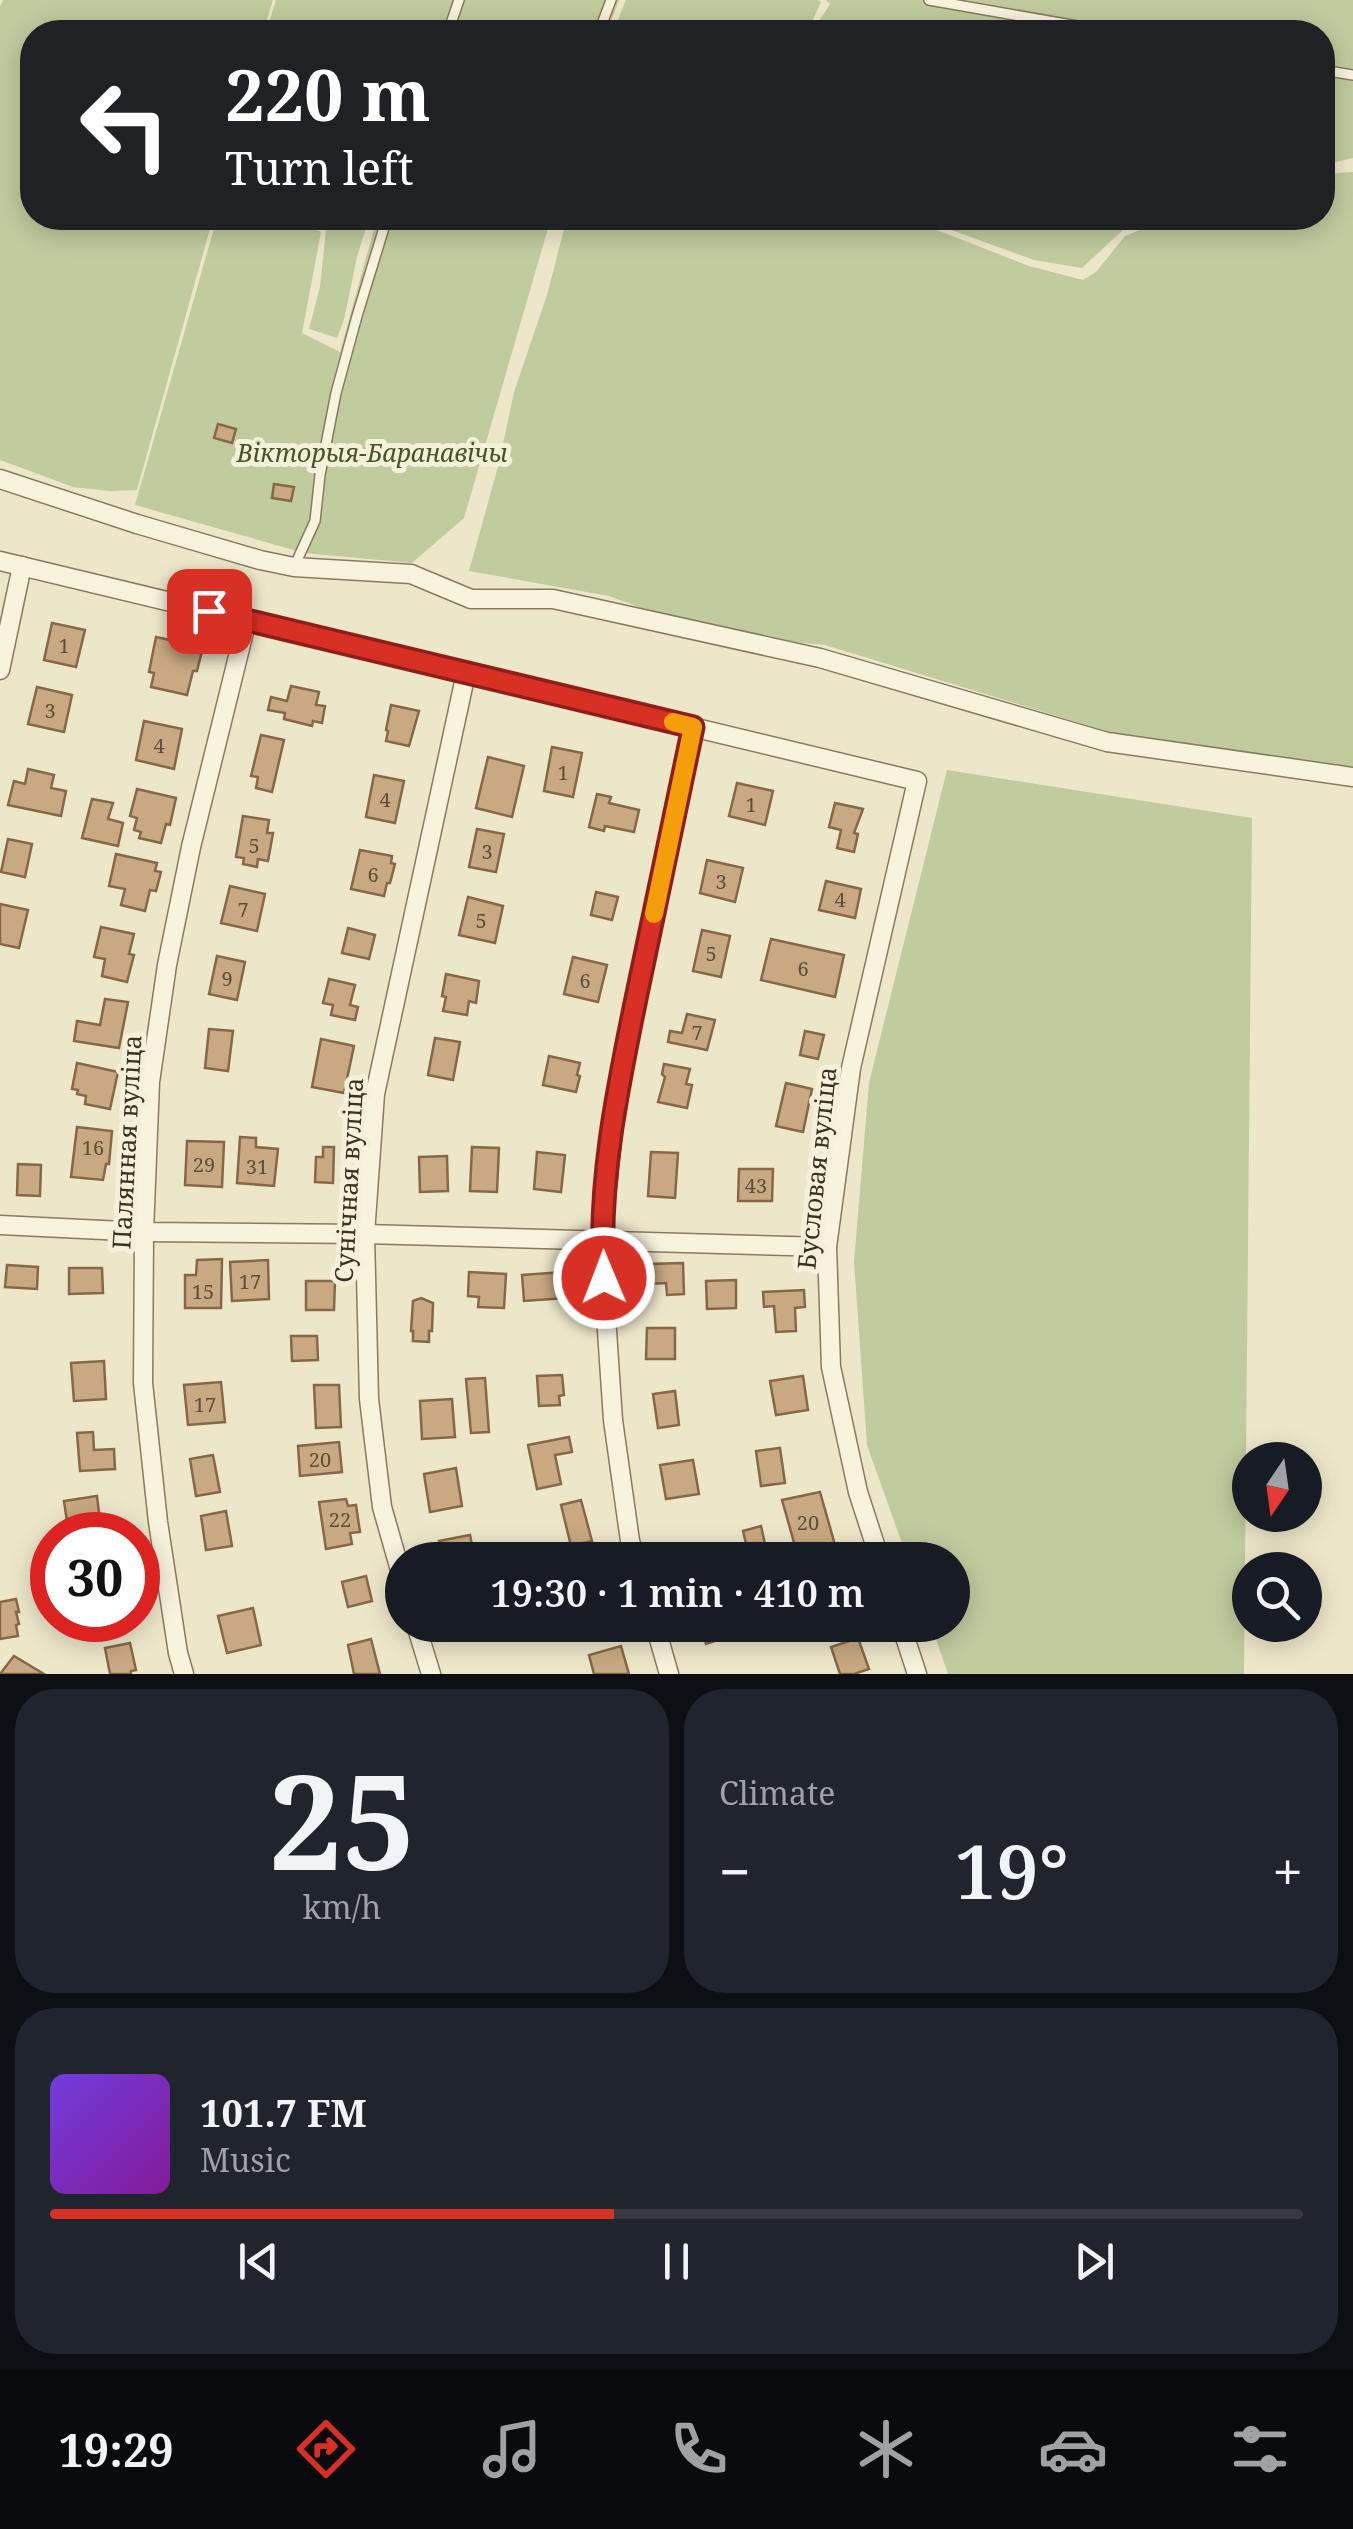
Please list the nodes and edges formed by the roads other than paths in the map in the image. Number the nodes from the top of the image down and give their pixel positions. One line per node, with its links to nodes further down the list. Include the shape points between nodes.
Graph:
1 (930, 0): 2 (lane)
2 (1044, 20)
3 (384, 230): 7 (lane, via 336,393 314,521)
4 (0, 479): 7 (street)
5 (0, 561): 6 (street)
6 (22, 566): 8 (street); 9 (street)
7 (294, 567): 12 (street, via 411,574 471,600 553,600 820,658 1107,742)
8 (247, 620): 10 (street); 14 (street, Палянная вуліца, via 166,965 150,1082)
9 (0, 670)
10 (466, 673): 11 (street); 15 (street, Сунічная вуліца, via 374,1094)
11 (693, 727): 16 (street, via 612,1129); 17 (street, Бусловая вуліца, via 917,782 851,1068)
12 (1353, 777)
13 (0, 1225): 14 (street)
14 (144, 1232): 15 (street); 24 (street, Палянная вуліца, via 143,1383)
15 (364, 1234): 16 (street); 18 (street, Сунічная вуліца, via 369,1399)
16 (601, 1242): 17 (street); 19 (street)
17 (827, 1247): 20 (street, Бусловая вуліца, via 831,1367)
18 (392, 1542)
19 (630, 1542)
20 (874, 1542)
21 (421, 1642): 25 (street)
22 (660, 1642): 26 (street)
23 (907, 1642): 27 (street)
24 (184, 1674)
25 (430, 1674)
26 (669, 1674)
27 (917, 1674)

